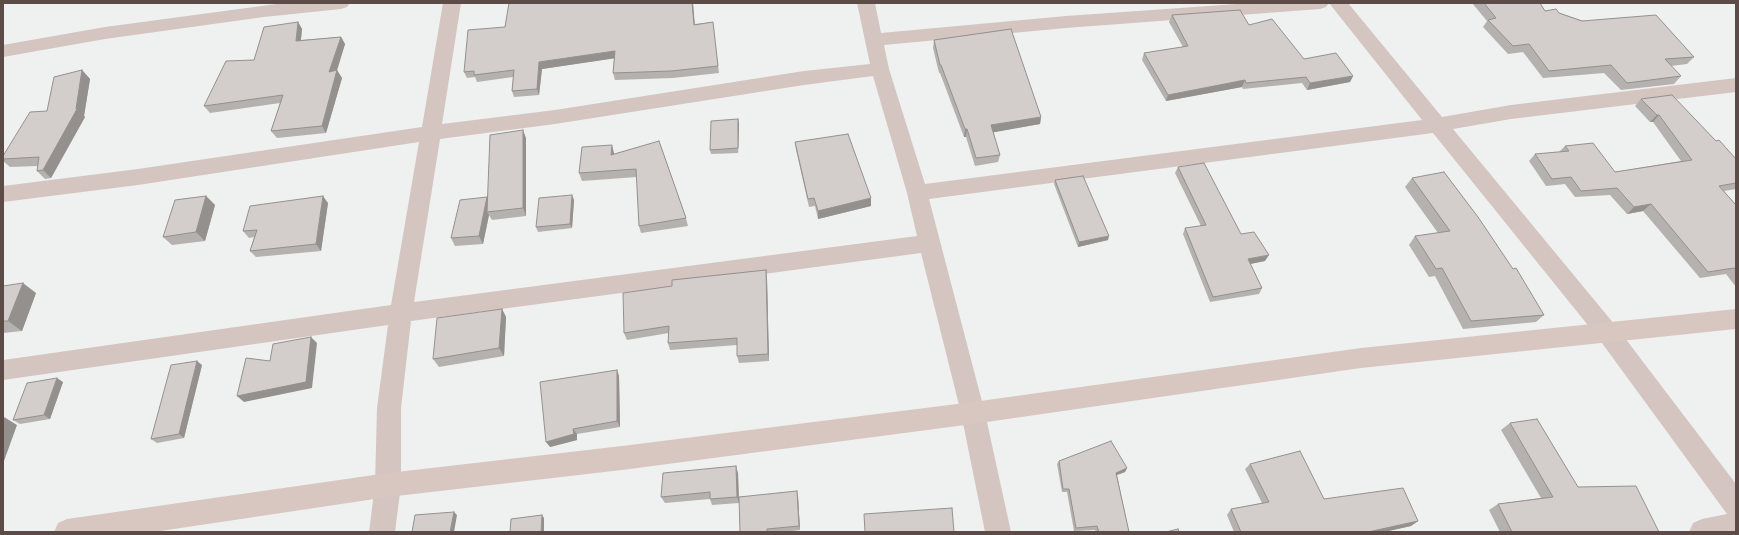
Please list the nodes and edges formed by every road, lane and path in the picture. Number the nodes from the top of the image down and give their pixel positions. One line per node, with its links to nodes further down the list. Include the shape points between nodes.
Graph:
1 (342, 3): 7 (street, via 112,32)
2 (452, 3): 11 (street)
3 (866, 3): 6 (street)
4 (1320, 3): 6 (street, via 1066,22)
5 (1338, 3): 10 (street)
6 (874, 40): 8 (street)
7 (3, 51)
8 (880, 69): 11 (street, via 804,78 555,117); 12 (street)
9 (1736, 85): 10 (street, via 1511,112)
10 (1436, 125): 12 (street); 17 (street)
11 (430, 132): 13 (street, via 145,176); 15 (street)
12 (917, 193): 14 (street)
13 (3, 194)
14 (930, 243): 15 (street); 19 (street)
15 (400, 313): 18 (street); 20 (street, via 389,408)
16 (1736, 319): 17 (street)
17 (1607, 332): 19 (street, via 1361,358); 21 (street)
18 (3, 370)
19 (973, 413): 20 (street); 25 (street)
20 (388, 485): 23 (street); 24 (street)
21 (1736, 505)
22 (1736, 525): 26 (street)
23 (67, 532)
24 (382, 532)
25 (998, 532)
26 (1702, 532)

